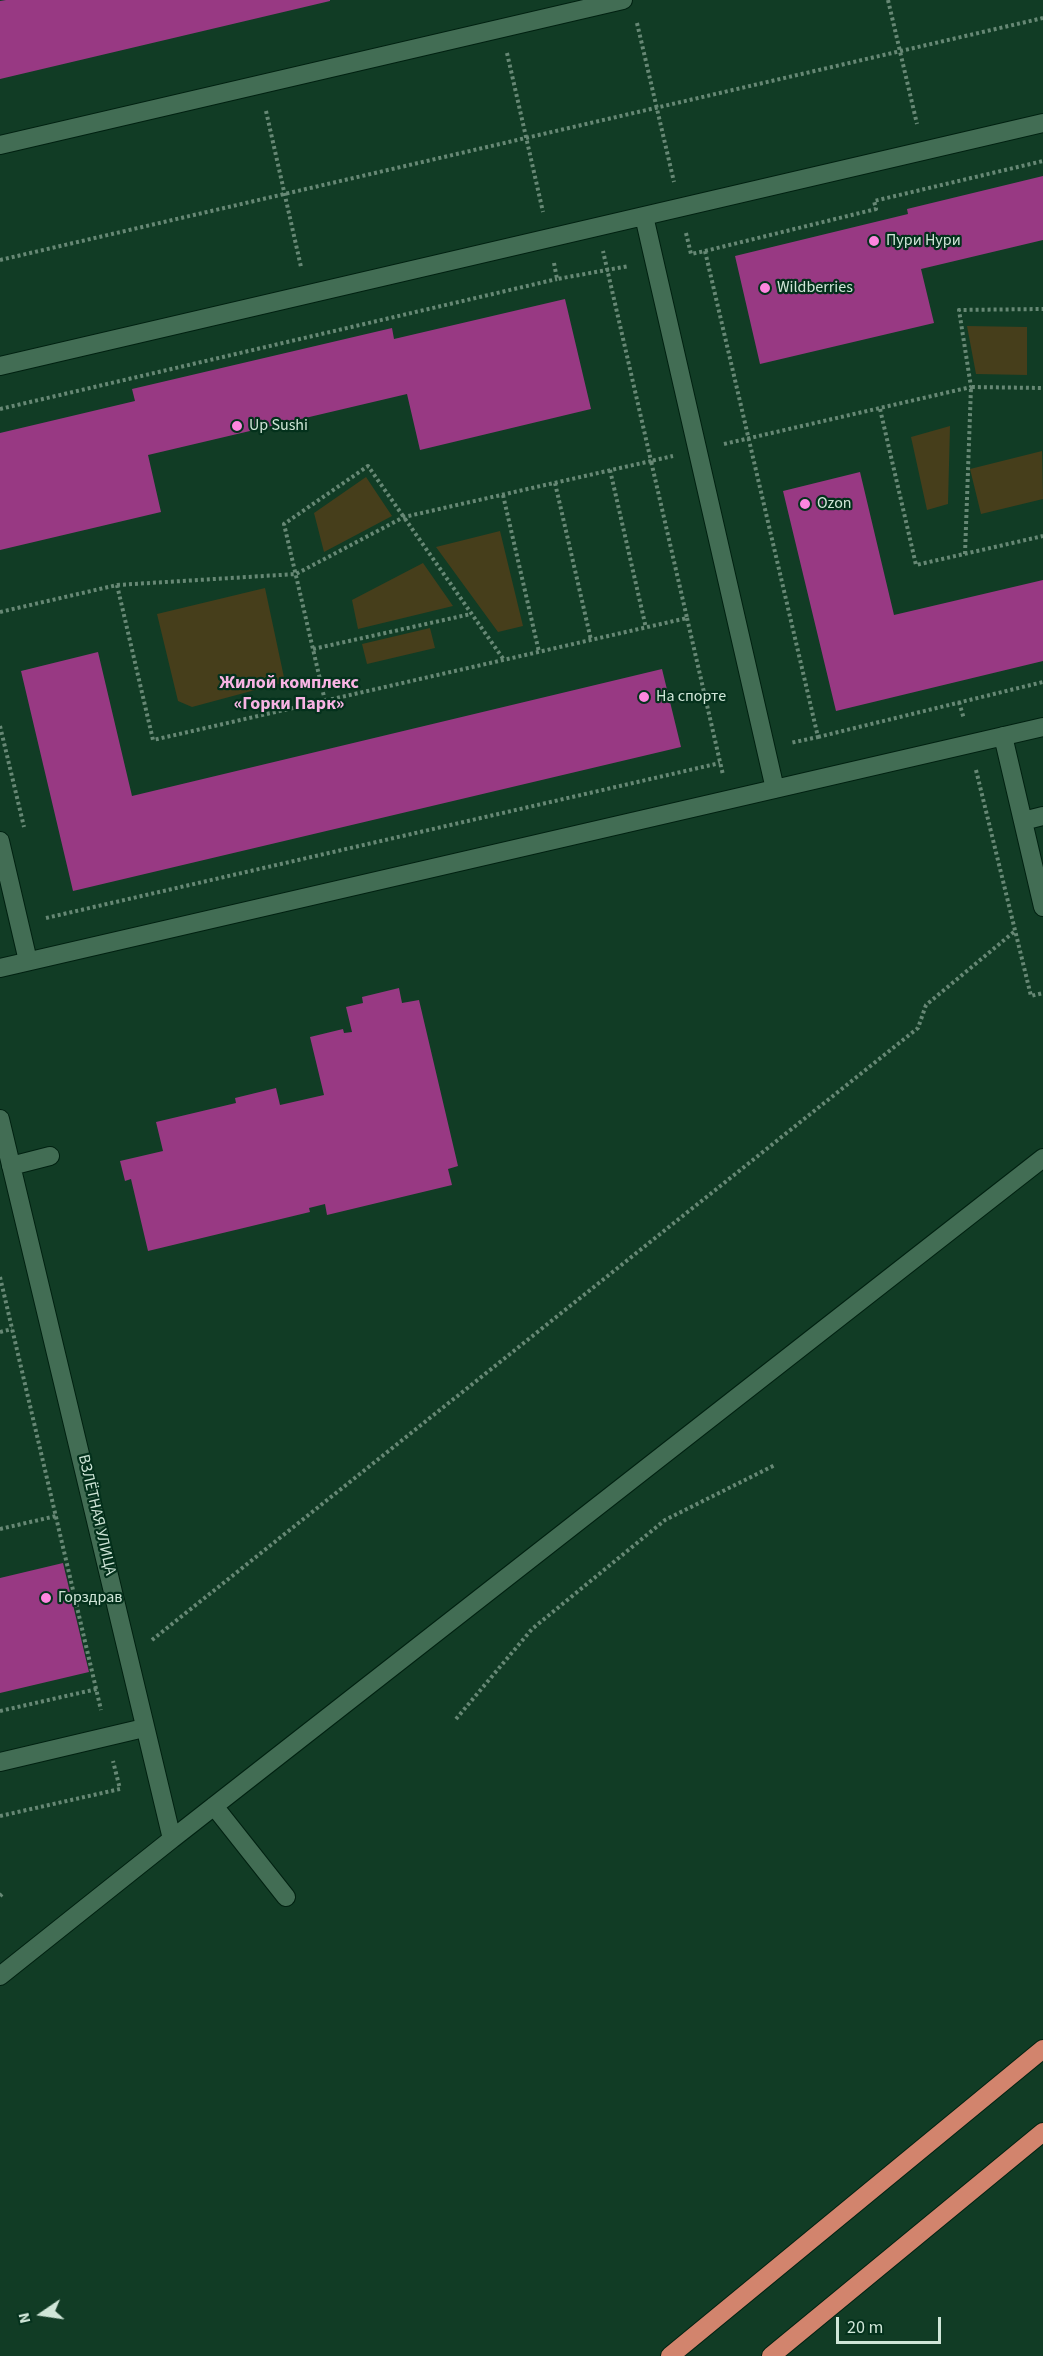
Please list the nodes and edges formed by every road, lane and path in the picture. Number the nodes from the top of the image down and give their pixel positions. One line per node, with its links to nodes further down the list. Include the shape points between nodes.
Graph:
1 (623, 0): 5 (street)
2 (888, 0): 6 (path)
3 (1043, 18): 6 (path)
4 (637, 21): 8 (path)
5 (501, 28): 7 (street); 10 (path)
6 (900, 51): 8 (path); 12 (path)
7 (260, 84): 11 (street); 14 (path)
8 (657, 107): 10 (path); 15 (path)
9 (1043, 123): 12 (street)
10 (526, 138): 14 (path); 18 (path)
11 (0, 145)
12 (923, 151): 15 (street)
13 (1043, 161): 19 (path, via 874,201 876,209)
14 (285, 194): 21 (path); 25 (path)
15 (680, 208): 16 (street); 20 (path)
16 (644, 216): 17 (street); 22 (street)
17 (597, 227): 18 (street); 23 (path)
18 (549, 238): 24 (path); 25 (street)
19 (705, 251): 20 (path); 32 (path)
20 (691, 254): 22 (path)
21 (0, 260)
22 (655, 262): 23 (path); 33 (street)
23 (607, 269): 24 (path); 34 (path)
24 (558, 279): 30 (path)
25 (308, 294): 27 (street)
26 (1043, 309): 28 (path, via 959,310)
27 (0, 366)
28 (971, 387): 29 (path); 31 (path); 40 (path)
29 (1043, 388)
30 (0, 409)
31 (880, 409): 32 (path); 40 (path, via 916,565)
32 (748, 439): 33 (path); 56 (path)
33 (698, 450): 34 (path); 59 (street)
34 (651, 461): 35 (path); 45 (path)
35 (610, 470): 36 (path); 46 (path)
36 (555, 483): 37 (path); 47 (path)
37 (503, 495): 38 (path); 49 (path)
38 (404, 517): 41 (path); 41 (path, via 368,466 284,524); 44 (path)
39 (1043, 536): 40 (path)
40 (965, 554)
41 (296, 574): 42 (path); 48 (path)
42 (117, 585): 43 (path); 52 (path, via 153,740)
43 (0, 612)
44 (471, 614): 48 (path); 50 (path)
45 (687, 618): 46 (path); 60 (path)
46 (646, 628): 47 (path)
47 (591, 640): 49 (path)
48 (313, 649): 52 (path)
49 (539, 652): 50 (path)
50 (504, 660): 52 (path)
51 (1043, 682): 53 (path)
52 (325, 701)
53 (959, 702): 56 (path); 58 (path)
54 (0, 726): 65 (path)
55 (1043, 727): 57 (street)
56 (818, 736): 59 (path)
57 (1003, 736): 58 (street); 64 (street)
58 (970, 744): 61 (street); 69 (path)
59 (766, 748): 61 (street)
60 (720, 762): 62 (path); 67 (path, via 45,918)
61 (775, 789): 62 (street)
62 (728, 799): 70 (street)
63 (1043, 816): 64 (street)
64 (1023, 821): 68 (street)
65 (24, 828)
66 (0, 841): 70 (street)
67 (42, 907)
68 (1043, 907)
69 (1015, 930): 72 (path, via 1031,996); 83 (path, via 926,1005 918,1028)
70 (28, 961): 71 (street)
71 (0, 968)
72 (1043, 993)
73 (0, 1119): 76 (street, ВЗЛЁТНАЯ УЛИЦА)
74 (50, 1156): 76 (street)
75 (1043, 1158): 90 (street)
76 (11, 1166): 83 (street, ВЗЛЁТНАЯ УЛИЦА)
77 (0, 1277): 78 (path)
78 (12, 1329): 79 (path); 81 (path)
79 (0, 1332)
80 (775, 1466): 86 (path, via 665,1520 532,1629)
81 (56, 1516): 82 (path); 84 (path)
82 (0, 1529)
83 (128, 1659): 87 (street, ВЗЛЁТНАЯ УЛИЦА)
84 (97, 1689): 85 (path); 88 (path)
85 (0, 1711)
86 (456, 1719)
87 (144, 1728): 88 (street); 92 (street, ВЗЛЁТНАЯ УЛИЦА)
88 (107, 1737): 89 (street); 91 (path, via 120,1789)
89 (0, 1762)
90 (214, 1806): 92 (street); 93 (street)
91 (0, 1816)
92 (172, 1839): 94 (street)
93 (286, 1897)
94 (0, 1976)
95 (1043, 2049): 97 (highway)
96 (1043, 2132): 98 (highway)
97 (670, 2356)
98 (771, 2356)

